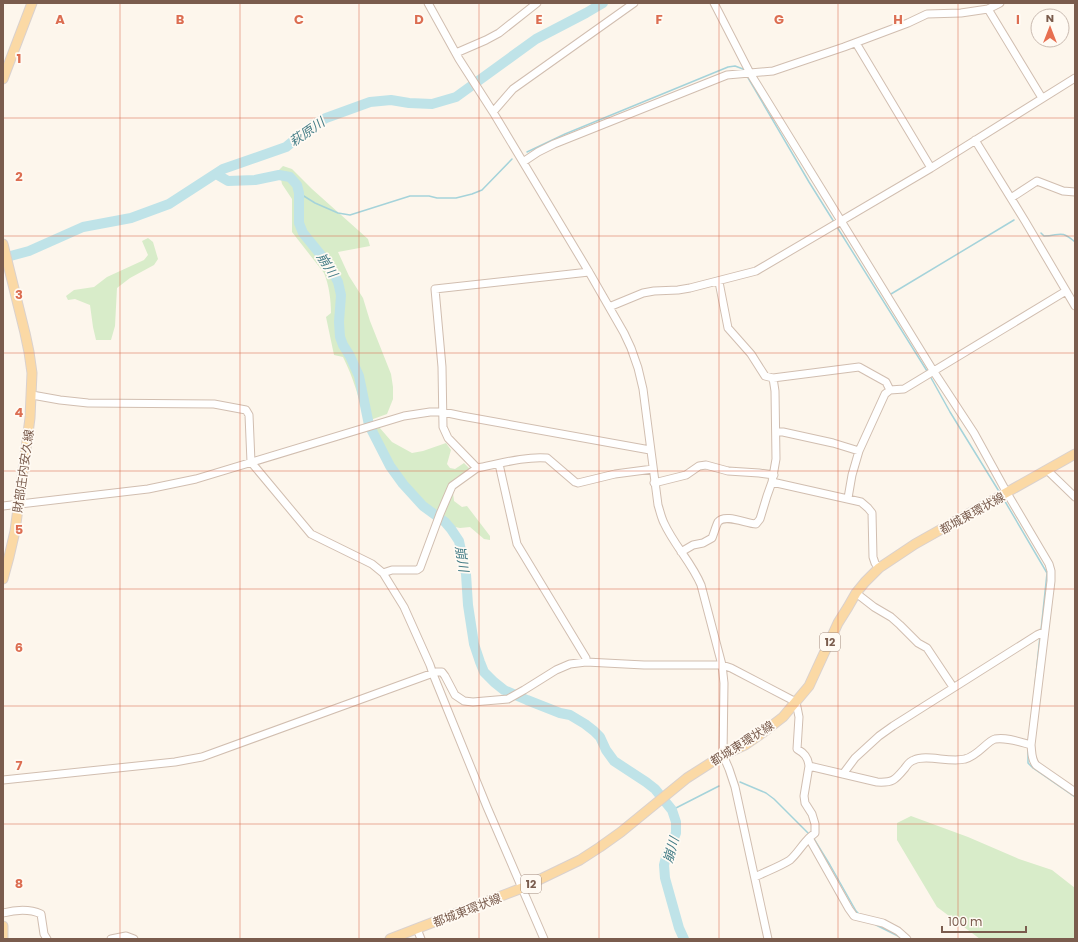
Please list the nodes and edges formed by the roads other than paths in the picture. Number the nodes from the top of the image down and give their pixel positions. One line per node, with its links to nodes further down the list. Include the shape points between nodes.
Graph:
1 (32, 3): 12 (main road)
2 (428, 3): 9 (street)
3 (536, 3): 9 (street, via 499,33)
4 (634, 3): 14 (street, via 513,89)
5 (714, 3): 10 (street)
6 (1000, 3): 7 (street)
7 (988, 9): 8 (street, via 927,14); 13 (street)
8 (856, 43): 10 (street, via 773,71); 17 (street)
9 (458, 56): 14 (street)
10 (750, 73): 16 (street, via 717,78 554,144); 20 (street)
11 (1075, 78): 13 (street)
12 (3, 79)
13 (1042, 98): 15 (street)
14 (493, 112): 16 (street)
15 (975, 140): 17 (street); 19 (street)
16 (523, 162): 22 (street)
17 (930, 168): 20 (street)
18 (1075, 192): 19 (street, via 1063,191 1037,181)
19 (1011, 198): 24 (street)
20 (841, 221): 23 (street, via 756,271); 27 (street)
21 (3, 244): 30 (main road, 財部庄内安久線, via 29,352)
22 (589, 272): 26 (street); 31 (street, via 435,289)
23 (718, 282): 26 (street, via 678,290 643,293); 28 (street, via 728,328 752,354 765,376)
24 (1066, 291): 25 (street); 27 (street)
25 (1075, 306)
26 (609, 307): 33 (street, via 624,332 638,368)
27 (930, 374): 29 (street, via 904,389); 43 (street, via 974,433)
28 (773, 378): 29 (street, via 859,367 886,382); 32 (street)
29 (890, 390): 34 (street, via 885,394)
30 (32, 395): 36 (street, via 88,403 214,404 246,410 250,415); 46 (main road, 財部庄内安久線)
31 (443, 412): 33 (street); 36 (street, via 404,416); 38 (street, via 443,427 448,438)
32 (776, 432): 34 (street); 41 (street)
33 (650, 450): 39 (street)
34 (859, 451): 45 (street)
35 (1075, 454): 40 (main road, 都城東環状線 / 12)
36 (251, 462): 46 (street, via 148,490); 50 (street, via 311,534 372,564)
37 (499, 464): 38 (street); 39 (street, via 547,458 578,483 615,474); 54 (street, via 517,544 586,658)
38 (477, 468): 50 (street, via 452,486 420,568)
39 (653, 469): 42 (street)
40 (1047, 470): 43 (main road, 都城東環状線 / 12); 44 (street)
41 (773, 479): 42 (street, via 759,473 706,465 699,466 686,475); 45 (street, via 823,494); 48 (street, via 756,524 730,518 723,519 718,522 712,538)
42 (654, 483): 48 (street, via 663,522)
43 (1003, 495): 49 (main road, 都城東環状線 / 12, via 909,548); 53 (street, via 1049,564 1051,571)
44 (1075, 497)
45 (848, 498): 49 (street, via 861,502 872,513 873,557)
46 (19, 505): 47 (street); 51 (main road, 財部庄内安久線)
47 (3, 506)
48 (681, 552): 55 (street, via 701,585)
49 (879, 568): 52 (main road, 都城東環状線 / 12)
50 (383, 573): 56 (street, via 404,607)
51 (3, 579)
52 (856, 593): 57 (street, via 896,621 918,643 927,648); 58 (main road, 都城東環状線 / 12, via 838,623 809,686)
53 (1041, 633): 57 (street); 59 (street)
54 (586, 662): 55 (street, via 644,666); 56 (street, via 570,664 556,670 508,699 483,702 464,701 455,695 442,672)
55 (722, 665): 58 (street); 60 (street)
56 (432, 674): 63 (street, via 198,758); 67 (street)
57 (954, 687): 62 (street, via 879,736 855,758)
58 (796, 702): 60 (main road, 都城東環状線 / 12, via 783,717 765,731); 61 (street, via 799,717 796,749 807,757)
59 (1028, 744): 62 (street, via 994,739 975,755 965,759 918,758 912,760 888,783); 64 (street, via 1036,765)
60 (723, 756): 66 (street, via 735,787); 67 (main road, 都城東環状線 / 12, via 687,778 600,847 580,860)
61 (809, 766): 62 (street); 65 (street, via 804,796 815,824 814,833)
62 (843, 774)
63 (3, 780)
64 (1075, 792)
65 (809, 838): 66 (street, via 789,861); 79 (street, via 854,916 883,923)
66 (755, 877): 78 (street)
67 (522, 888): 70 (main road, 都城東環状線 / 12); 77 (street)
68 (3, 913): 72 (street, via 34,911 41,914)
69 (3, 926): 71 (main road)
70 (417, 929): 75 (main road, 都城東環状線 / 12); 76 (street)
71 (3, 939)
72 (47, 939)
73 (111, 939): 74 (street, via 126,936)
74 (134, 939)
75 (390, 939)
76 (421, 939)
77 (544, 939)
78 (768, 939)
79 (907, 939)

